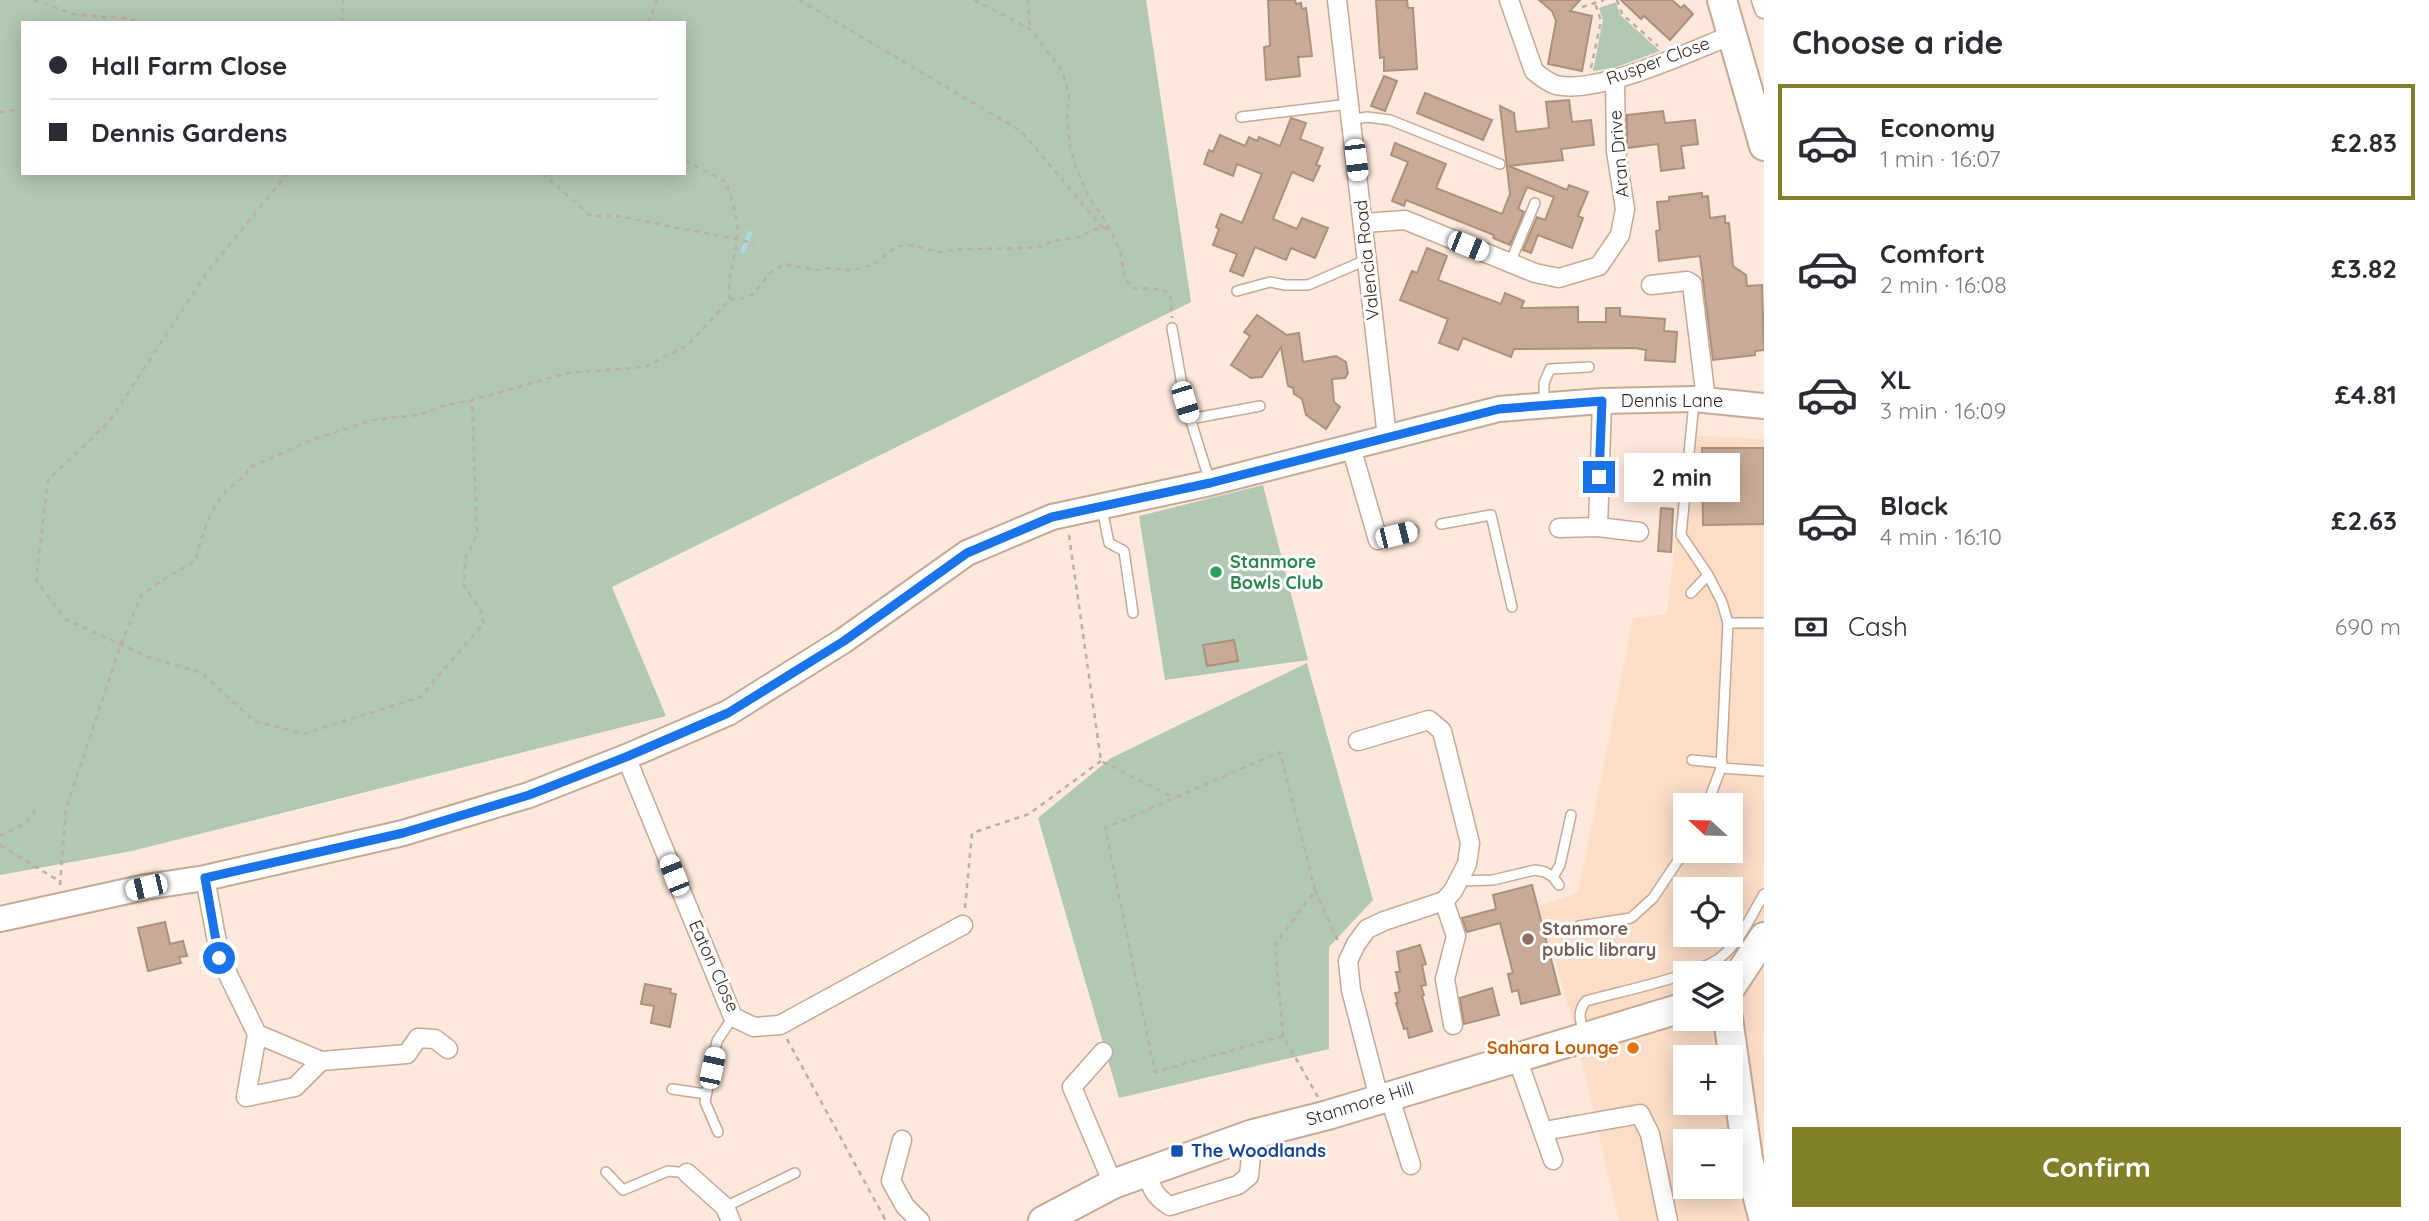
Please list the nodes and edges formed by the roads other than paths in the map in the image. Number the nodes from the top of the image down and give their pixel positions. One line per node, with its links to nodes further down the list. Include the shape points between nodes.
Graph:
1 (1337, 0): 6 (street, Valencia Road)
2 (1722, 0): 4 (main road)
3 (1510, 2): 5 (street, Rusper Close, via 1534,71 1542,79 1558,85)
4 (1732, 35): 5 (street, Rusper Close); 8 (main road)
5 (1615, 80): 13 (street, Aran Drive, via 1616,151 1625,209 1620,235 1599,267 1559,278)
6 (1350, 112): 7 (lane); 9 (lane, via 1390,120); 11 (street, Valencia Road)
7 (1241, 117)
8 (1764, 146)
9 (1500, 164)
10 (1535, 203): 13 (lane)
11 (1364, 223): 12 (street, Valencia Road); 13 (street, Aran Drive, via 1405,220)
12 (1366, 260): 15 (lane, via 1308,285 1270,282); 24 (street, Valencia Road)
13 (1510, 263)
14 (1651, 285): 18 (street, via 1692,284)
15 (1237, 291)
16 (1172, 328): 23 (lane)
17 (1590, 367): 21 (lane, via 1550,369 1544,383)
18 (1700, 399): 19 (street, Dennis Lane); 22 (street, Dennis Lane); 34 (lane, via 1681,535)
19 (1602, 401): 21 (street, Dennis Lane); 29 (street)
20 (1260, 406): 23 (lane)
21 (1544, 406): 24 (street, Dennis Lane, via 1499,409)
22 (1764, 406)
23 (1190, 419): 26 (lane)
24 (1388, 437): 25 (street, Dennis Lane)
25 (1351, 447): 26 (street, Dennis Lane); 33 (street)
26 (1210, 483): 27 (street, Dennis Lane)
27 (1102, 507): 37 (lane, via 1109,543 1124,551); 41 (street, Dennis Lane, via 1052,517 967,553 844,641 728,713)
28 (1441, 524): 36 (lane, via 1491,515)
29 (1598, 527): 30 (street); 32 (street)
30 (1559, 528)
31 (1415, 530): 33 (lane)
32 (1639, 532)
33 (1378, 540)
34 (1708, 575): 35 (lane); 38 (lane)
35 (1691, 593)
36 (1512, 607)
37 (1133, 613)
38 (1728, 623): 39 (lane); 43 (lane)
39 (1764, 623)
40 (1358, 741): 49 (street, via 1429,720 1442,731 1470,843)
41 (626, 757): 48 (street, Dennis Lane, via 529,795 403,833); 58 (street, Eaton Close)
42 (1692, 760): 43 (lane)
43 (1722, 765): 44 (lane); 45 (lane)
44 (1764, 771)
45 (1712, 793)
46 (1571, 815): 49 (lane, via 1556,881 1535,870 1493,880)
47 (1676, 863): 54 (lane, via 1653,898 1631,918)
48 (205, 878): 52 (street, Dennis Lane, via 61,894); 61 (street, via 219,958)
49 (1459, 881): 51 (street)
50 (1764, 894): 62 (lane, via 1722,956 1698,969 1586,1000 1579,1017)
51 (1444, 901): 59 (street, via 1456,936 1445,979); 69 (street, via 1367,929 1348,961 1350,990)
52 (0, 919)
53 (963, 925): 58 (street, Eaton Close, via 780,1025 754,1027)
54 (1579, 926)
55 (1764, 937): 56 (main road)
56 (1743, 969)
57 (1673, 1011): 62 (main road, Stanmore Hill)
58 (733, 1017): 68 (lane, via 718,1041)
59 (1453, 1025)
60 (1730, 1031): 85 (main road, via 1748,1159)
61 (257, 1034): 66 (street); 66 (street, via 246,1097 295,1087)
62 (1585, 1038): 65 (main road, Stanmore Hill)
63 (448, 1049): 66 (street, via 435,1039 418,1038 407,1054)
64 (1103, 1052): 80 (street, via 1072,1087)
65 (1517, 1058): 69 (main road, Stanmore Hill); 70 (street)
66 (321, 1061)
67 (672, 1089): 68 (lane)
68 (706, 1094): 71 (lane)
69 (1384, 1096): 72 (main road, Stanmore Hill); 75 (street)
70 (1544, 1131): 74 (street); 84 (street, via 1640,1114 1650,1134)
71 (718, 1132)
72 (1253, 1134): 76 (main road, Stanmore Hill); 76 (street, via 1249,1176 1238,1185 1170,1206 1150,1186)
73 (902, 1140): 82 (street, via 891,1181)
74 (1553, 1160)
75 (1412, 1165)
76 (1148, 1170): 80 (main road, Stanmore Hill)
77 (606, 1172): 78 (lane, via 623,1190 668,1171)
78 (687, 1173): 81 (street)
79 (795, 1173): 81 (lane)
80 (1113, 1184): 83 (main road, Stanmore Hill)
81 (728, 1214)
82 (920, 1221)
83 (1043, 1221)
84 (1668, 1221)
85 (1764, 1221)

